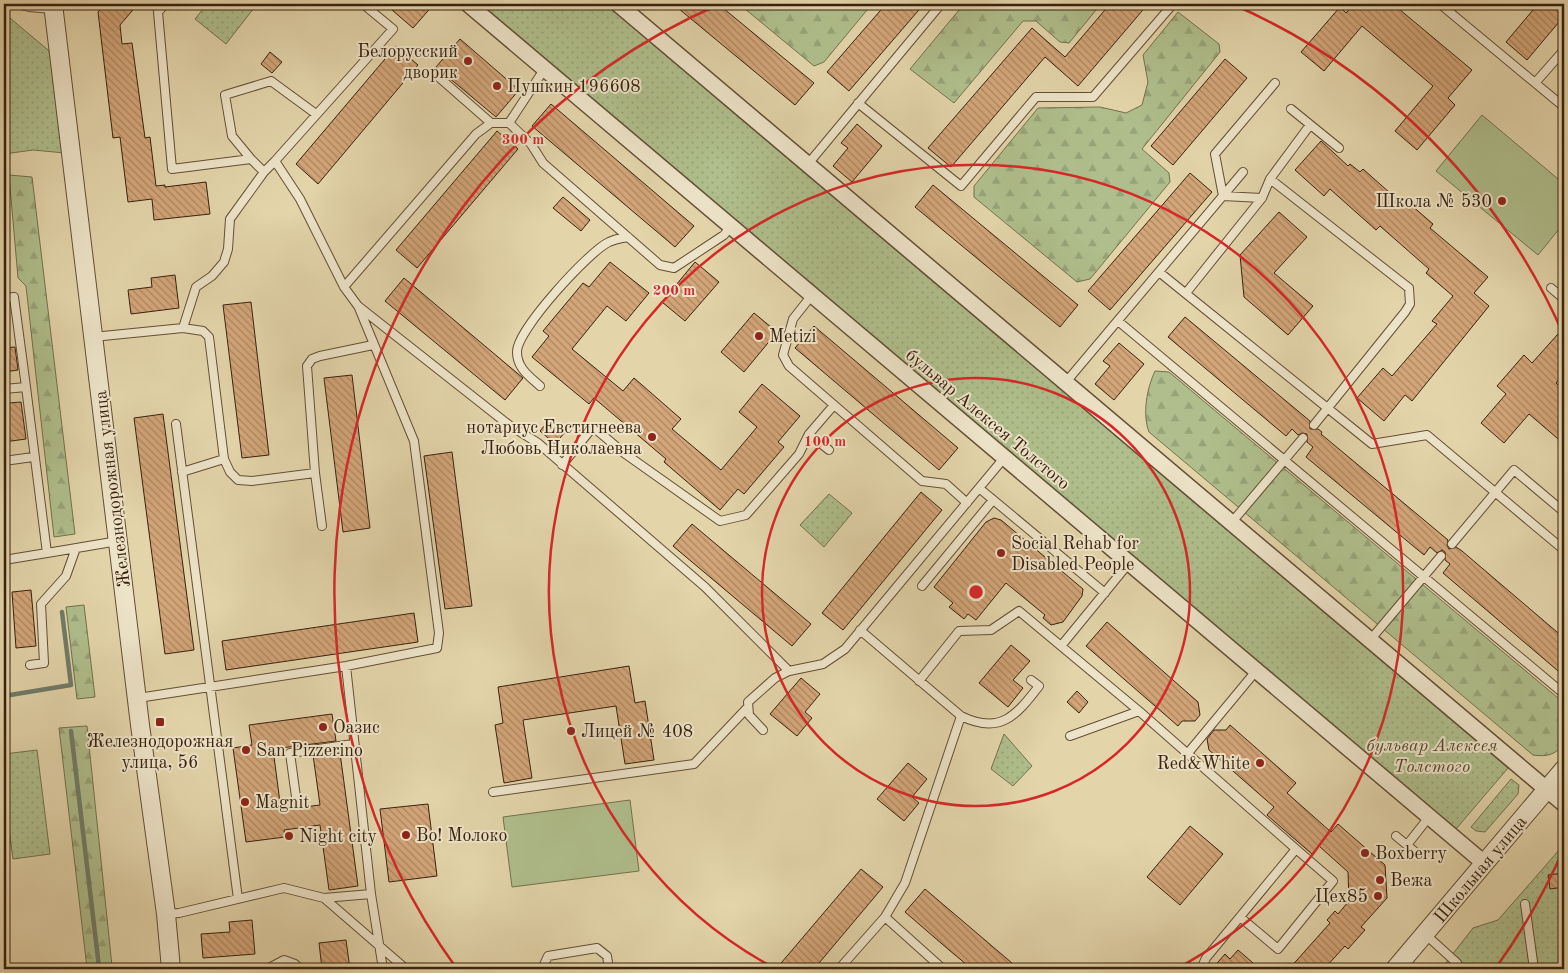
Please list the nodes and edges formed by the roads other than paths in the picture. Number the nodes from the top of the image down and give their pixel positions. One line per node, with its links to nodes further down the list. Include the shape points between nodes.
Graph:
1 (17, 4): 9 (lane)
2 (165, 4): 23 (lane, via 158,12 172,169)
3 (363, 4): 18 (lane, via 393,29)
4 (468, 4): 11 (street, бульвар Алексея Толстого)
5 (618, 4): 25 (street)
6 (940, 4): 15 (lane)
7 (1173, 4): 15 (lane, via 1093,97 1036,97 961,186)
8 (1440, 4): 14 (lane)
9 (52, 6): 43 (street, Железнодорожная улица)
10 (1564, 50): 14 (lane)
11 (545, 68): 20 (lane); 31 (street, бульвар Алексея Толстого)
12 (434, 73): 19 (lane)
13 (1275, 83): 29 (lane, via 1215,154)
14 (1535, 83): 16 (lane)
15 (858, 103): 25 (lane)
16 (1564, 107)
17 (1291, 109): 21 (lane)
18 (316, 114): 23 (lane, via 271,81 225,95 232,136); 24 (lane)
19 (491, 123): 20 (lane); 34 (lane, via 476,134)
20 (509, 123): 32 (lane, via 531,144 543,163)
21 (1310, 125): 22 (lane); 28 (lane)
22 (1339, 148)
23 (251, 158): 26 (lane)
24 (275, 161): 26 (lane); 34 (lane, via 300,199)
25 (808, 164): 45 (street)
26 (264, 172): 42 (lane, via 230,219 224,262 196,288)
27 (1243, 172): 29 (lane)
28 (1270, 179): 30 (lane); 50 (lane, via 1409,288 1410,304 1405,312)
29 (1223, 196): 30 (lane); 33 (lane)
30 (1262, 198): 36 (lane)
31 (731, 226): 32 (lane, via 724,235 674,268 660,265); 37 (street, бульвар Алексея Толстого)
32 (628, 237): 46 (lane, via 610,241 598,250 555,292 520,339 516,351 518,364)
33 (1159, 272): 36 (lane); 41 (lane)
34 (344, 288): 40 (lane)
35 (1551, 288): 39 (lane)
36 (1186, 293): 50 (lane)
37 (812, 295): 49 (lane, via 793,318 783,354 788,366); 57 (street, бульвар Алексея Толстого)
38 (4, 298): 47 (lane, via 14,297)
39 (1564, 299)
40 (358, 306): 44 (lane); 61 (lane, via 509,424 538,442)
41 (1118, 321): 45 (lane); 59 (lane)
42 (183, 328): 43 (lane); 58 (lane, via 197,328 208,336)
43 (93, 337): 71 (street, Железнодорожная улица)
44 (373, 345): 63 (lane, via 320,356 307,366); 86 (lane, via 414,442 438,634 437,648)
45 (1066, 382): 69 (street)
46 (540, 386)
47 (26, 387): 48 (lane); 56 (lane)
48 (4, 390)
49 (834, 405): 53 (lane); 67 (lane, via 922,481 946,484)
50 (1327, 408): 52 (lane); 65 (lane, via 1372,444 1427,435)
51 (176, 424): 62 (lane)
52 (1314, 425)
53 (809, 434): 55 (lane); 61 (lane, via 799,454 746,515 720,522 593,427)
54 (1303, 438): 59 (lane)
55 (829, 450)
56 (33, 457): 60 (lane); 75 (lane)
57 (1004, 458): 64 (lane); 78 (street, бульвар Алексея Толстого)
58 (224, 459): 62 (lane); 63 (lane, via 238,480)
59 (1284, 460): 69 (lane); 79 (lane)
60 (4, 461)
61 (562, 465): 87 (lane, via 705,587)
62 (182, 472): 91 (lane)
63 (316, 473): 70 (lane)
64 (979, 488): 66 (lane); 67 (lane)
65 (1495, 492): 68 (lane, via 1514,470); 72 (lane); 74 (lane)
66 (993, 500): 80 (lane); 81 (lane)
67 (967, 503): 82 (lane)
68 (1564, 512)
69 (1232, 522): 83 (street)
70 (322, 526)
71 (118, 541): 73 (lane); 93 (street, Железнодорожная улица)
72 (1452, 544)
73 (76, 548): 75 (lane); 85 (lane, via 66,576 41,604 44,663)
74 (1564, 550)
75 (47, 553): 77 (lane)
76 (1441, 556): 79 (lane)
77 (4, 560)
78 (1129, 563): 81 (lane); 88 (street, бульвар Алексея Толстого)
79 (1424, 577): 83 (lane); 92 (lane)
80 (922, 586)
81 (1105, 593): 84 (lane)
82 (860, 630): 87 (lane, via 845,649 823,664); 90 (lane)
83 (1371, 639): 102 (street)
84 (1061, 646): 90 (lane, via 1019,611 991,630 959,631); 95 (lane)
85 (30, 665)
86 (346, 666): 91 (lane); 99 (lane)
87 (789, 670): 94 (lane, via 748,702)
88 (1256, 671): 100 (lane); 106 (street, бульвар Алексея Толстого)
89 (1031, 680): 96 (lane, via 1039,686 1020,711 1000,723 976,723)
90 (919, 681): 96 (lane)
91 (210, 686): 93 (lane); 114 (lane)
92 (1564, 694)
93 (137, 698): 116 (street, Железнодорожная улица)
94 (748, 708): 97 (lane, via 749,714); 103 (lane, via 694,764)
95 (1139, 711): 98 (lane); 100 (lane)
96 (961, 716): 117 (lane, via 905,883)
97 (763, 730)
98 (1070, 736)
99 (353, 744): 104 (lane, via 290,753); 112 (lane)
100 (1188, 752): 109 (lane)
101 (1564, 769): 102 (street, Школьная улица)
102 (1548, 788): 105 (street); 111 (street, Школьная улица)
103 (493, 792)
104 (296, 797)
105 (1564, 804)
106 (1429, 817): 108 (lane); 111 (street, бульвар Алексея Толстого)
107 (1396, 836): 108 (lane)
108 (1407, 845): 110 (lane)
109 (1296, 849): 118 (lane); 118 (lane, via 1333,881 1285,942 1278,949)
110 (1419, 855)
111 (1484, 863): 119 (street, Школьная улица)
112 (370, 894): 113 (lane); 120 (lane)
113 (324, 898): 114 (lane, via 284,888); 120 (lane)
114 (238, 899): 116 (lane)
115 (1525, 904): 133 (lane)
116 (166, 914): 122 (street, Железнодорожная улица)
117 (885, 917): 129 (lane); 130 (lane)
118 (1240, 917): 131 (lane, via 1206,958)
119 (1425, 934): 121 (lane); 132 (street, Школьная улица)
120 (380, 948): 125 (lane); 126 (lane)
121 (1457, 966)
122 (171, 969)
123 (267, 969): 124 (lane, via 284,960)
124 (300, 969)
125 (383, 969)
126 (406, 969)
127 (542, 969): 128 (lane, via 548,956 597,948 607,956)
128 (609, 969)
129 (839, 969)
130 (943, 969)
131 (1201, 969)
132 (1395, 969)
133 (1534, 969)

